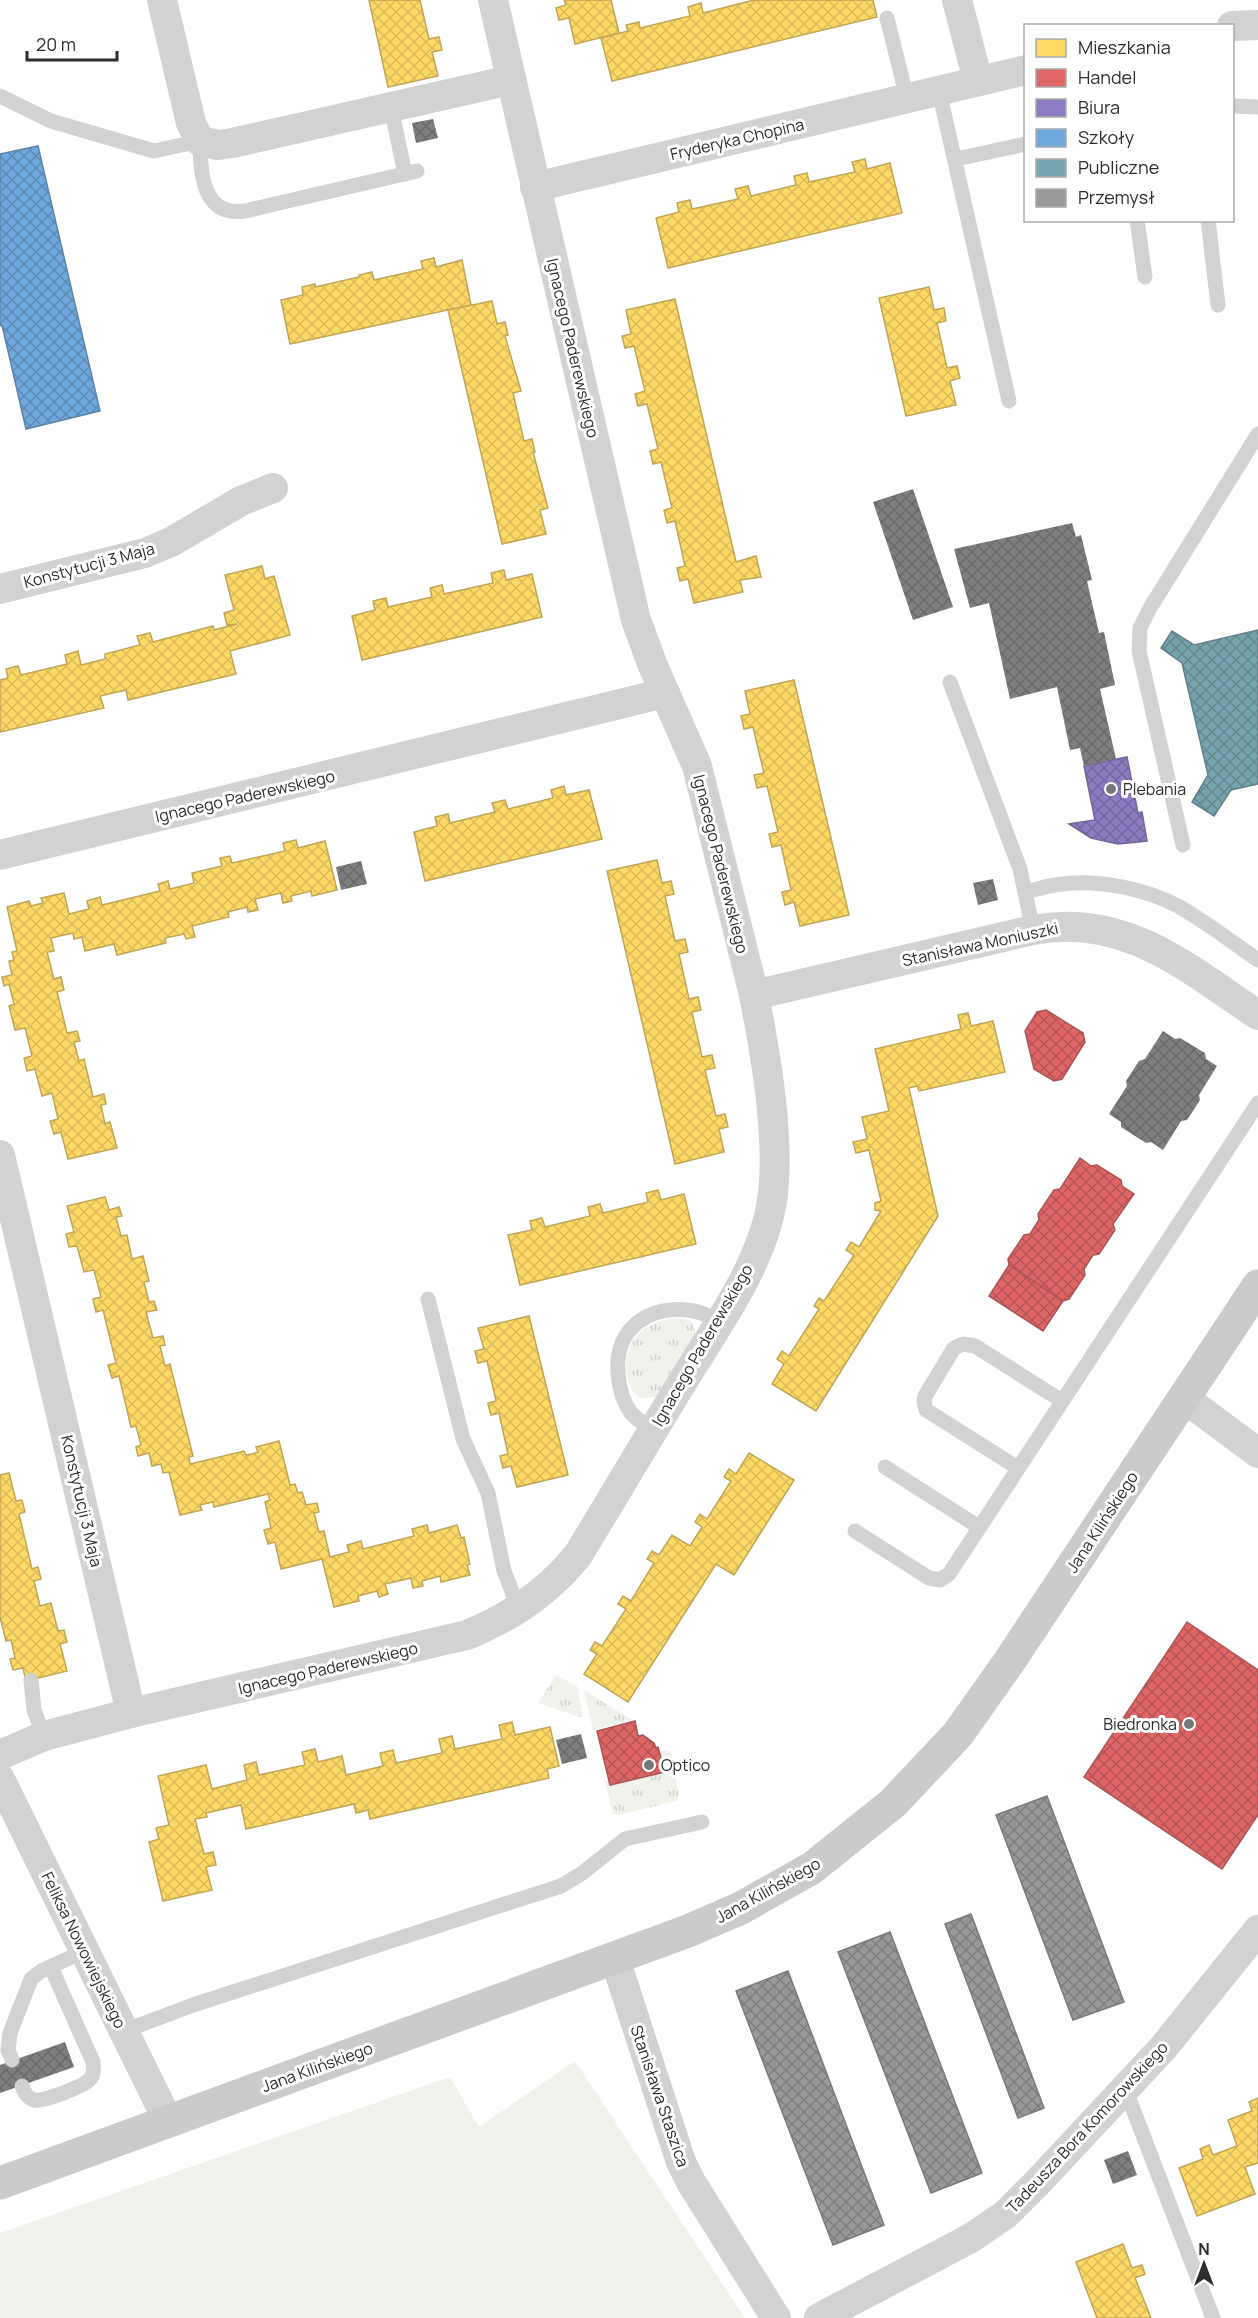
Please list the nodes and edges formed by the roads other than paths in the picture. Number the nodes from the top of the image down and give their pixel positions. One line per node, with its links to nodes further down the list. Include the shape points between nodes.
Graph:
1 (162, 0): 16 (street, via 191,123)
2 (493, 0): 8 (street, Ignacego Paderewskiego)
3 (957, 0): 9 (street)
4 (887, 18): 12 (lane)
5 (1258, 25): 6 (street)
6 (1234, 26)
7 (1024, 70): 9 (street, Fryderyka Chopina)
8 (511, 80): 14 (street); 19 (street, Ignacego Paderewskiego)
9 (978, 81): 10 (street, Fryderyka Chopina)
10 (939, 91): 12 (street, Fryderyka Chopina); 18 (lane)
11 (0, 96): 16 (lane, via 59,124 154,151)
12 (907, 98): 19 (street, Fryderyka Chopina)
13 (1234, 106): 15 (lane)
14 (391, 107): 16 (street, via 218,145); 16 (lane, via 411,172 245,211 226,211 217,206 205,188)
15 (1258, 107)
16 (200, 141)
17 (1024, 144): 18 (lane)
18 (956, 159): 24 (lane)
19 (535, 187): 29 (street, Ignacego Paderewskiego, via 632,602)
20 (1137, 222): 22 (lane)
21 (1208, 222): 23 (lane)
22 (1145, 277)
23 (1218, 305)
24 (1009, 401)
25 (1258, 434): 30 (lane, via 1140,628 1139,651)
26 (273, 488): 27 (street, Konstytucji 3 Maja, via 145,553)
27 (0, 589)
28 (950, 682): 32 (lane)
29 (665, 693): 31 (street, Ignacego Paderewskiego); 35 (street, Ignacego Paderewskiego, via 703,788)
30 (1183, 845)
31 (0, 855)
32 (1026, 892): 33 (lane); 34 (lane, via 1076,883 1143,893 1176,906)
33 (1033, 930): 35 (street, Stanisława Moniuszki); 36 (street, Stanisława Moniuszki, via 1064,926 1135,939)
34 (1258, 960)
35 (754, 995): 41 (street, Ignacego Paderewskiego, via 769,1096 775,1180 761,1239 744,1280)
36 (1258, 1015)
37 (1258, 1103): 43 (lane)
38 (0, 1155): 52 (street, Konstytucji 3 Maja)
39 (1258, 1286): 42 (main road, Jana Kilińskiego)
40 (428, 1299): 50 (lane, via 463,1439 488,1493 504,1571)
41 (719, 1322): 44 (street, Ignacego Paderewskiego); 44 (lane, via 693,1311 668,1311 642,1319 625,1334 617,1366 621,1391 631,1412)
42 (1184, 1398): 45 (street); 59 (main road, Jana Kilińskiego, via 986,1696 958,1734 893,1803 812,1868 741,1908)
43 (1062, 1401): 47 (lane); 47 (lane, via 975,1346 963,1344 954,1348 925,1396 926,1410)
44 (654, 1430): 50 (street, Ignacego Paderewskiego, via 578,1555 554,1582)
45 (1258, 1452)
46 (885, 1467): 48 (lane)
47 (1018, 1468): 48 (lane)
48 (979, 1527): 49 (lane, via 949,1574 940,1580 929,1578)
49 (855, 1532)
50 (519, 1609): 52 (street, Ignacego Paderewskiego, via 483,1629 458,1637)
51 (31, 1680): 53 (lane, via 34,1710)
52 (131, 1713): 53 (street)
53 (44, 1736): 54 (street)
54 (0, 1755)
55 (0, 1779): 58 (street, Feliksa Nowowiejskiego)
56 (702, 1822): 61 (lane, via 625,1839 561,1886 174,2011)
57 (1258, 1930): 64 (street, Tadeusza Bora Komorowskiego, via 1163,2048)
58 (85, 1951): 60 (lane); 61 (street, Feliksa Nowowiejskiego)
59 (615, 1959): 65 (main road, Jana Kilińskiego); 67 (street, Stanisława Staszica, via 681,2162)
60 (51, 1967): 62 (lane, via 36,1975 27,1986 10,2033 8,2050); 63 (lane, via 93,2062 93,2074 82,2085 43,2100 32,2099)
61 (124, 2031): 65 (street, Feliksa Nowowiejskiego)
62 (12, 2061)
63 (22, 2086)
64 (1125, 2088): 68 (street, Tadeusza Bora Komorowskiego, via 1006,2214 971,2238); 69 (lane)
65 (168, 2121): 66 (main road, Jana Kilińskiego)
66 (0, 2183)
67 (776, 2318)
68 (819, 2318)
69 (1213, 2318)

